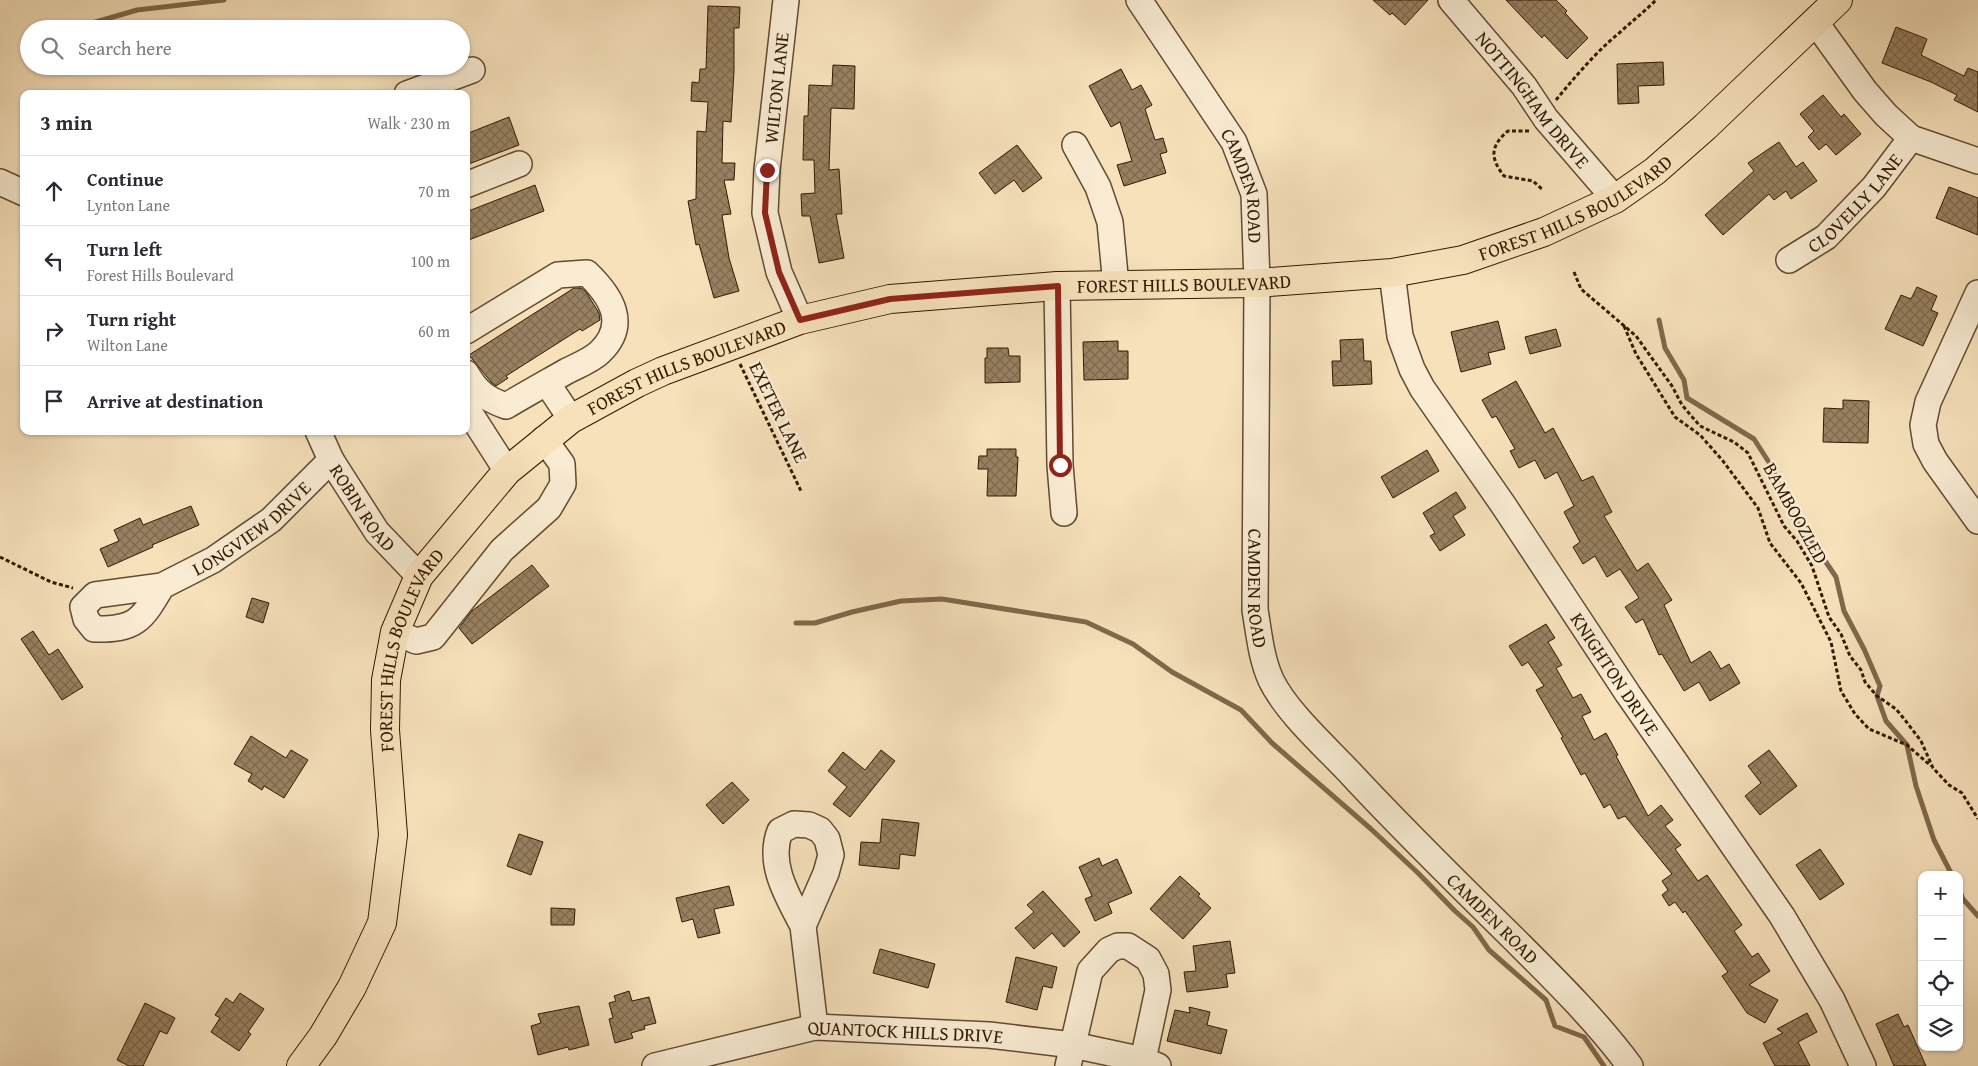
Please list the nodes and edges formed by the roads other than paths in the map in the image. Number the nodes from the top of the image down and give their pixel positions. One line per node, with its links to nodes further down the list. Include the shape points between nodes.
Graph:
1 (786, 0): 22 (street, WILTON LANE, via 765,213 779,272)
2 (1139, 0): 18 (street, CAMDEN ROAD, via 1234,142 1254,194)
3 (1451, 0): 15 (street, NOTTINGHAM DRIVE, via 1524,86 1546,120)
4 (1838, 0): 5 (main road, FOREST HILLS BOULEVARD)
5 (1816, 23): 8 (street, via 1865,91); 15 (main road, FOREST HILLS BOULEVARD, via 1655,172)
6 (458, 75): 7 (street)
7 (418, 90)
8 (1911, 138): 10 (street); 16 (street, CLOVELLY LANE, via 1874,187 1826,237)
9 (1075, 145): 20 (street, via 1098,187 1110,222)
10 (1978, 161)
11 (519, 164): 13 (street)
12 (0, 182): 14 (street)
13 (470, 183)
14 (20, 192)
15 (1615, 199): 17 (main road, FOREST HILLS BOULEVARD, via 1544,232 1463,260)
16 (1789, 260)
17 (1392, 273): 18 (main road, FOREST HILLS BOULEVARD); 44 (street, KNIGHTON DRIVE, via 1400,336 1422,388 1782,916 1832,1000)
18 (1258, 283): 20 (main road, FOREST HILLS BOULEVARD); 43 (street, CAMDEN ROAD, via 1255,610 1263,659 1272,681 1286,703 1396,822 1570,996 1609,1037)
19 (1058, 286): 20 (main road, FOREST HILLS BOULEVARD); 22 (main road, FOREST HILLS BOULEVARD, via 890,299); 32 (street, via 1060,465)
20 (1116, 286)
21 (1978, 293): 33 (street, via 1928,402 1923,425 1926,444 1935,461)
22 (800, 320): 27 (main road, FOREST HILLS BOULEVARD, via 637,382)
23 (470, 329): 25 (street, via 558,275 587,274 602,288 612,307 616,322 613,335 599,353)
24 (470, 378): 25 (street, via 488,400 506,406)
25 (546, 383): 27 (street)
26 (470, 413): 31 (street)
27 (571, 419): 29 (main road, FOREST HILLS BOULEVARD)
28 (320, 435): 30 (street, ROBIN ROAD)
29 (544, 439): 31 (main road, FOREST HILLS BOULEVARD); 36 (street, via 562,464 563,484 548,508 502,550 433,637 416,641)
30 (331, 460): 34 (street, ROBIN ROAD, via 377,532); 35 (street, LONGVIEW DRIVE, via 271,520 214,560)
31 (508, 471): 34 (main road, FOREST HILLS BOULEVARD)
32 (1064, 513)
33 (1978, 521)
34 (419, 576): 36 (main road, FOREST HILLS BOULEVARD)
35 (162, 586): 35 (street, LONGVIEW DRIVE, via 95,595 83,607 86,619 94,628 116,629 135,623 147,611)
36 (396, 632): 41 (main road, FOREST HILLS BOULEVARD, via 386,680 385,730 392,835 382,923 352,987 324,1036)
37 (803, 926): 38 (street)
38 (815, 1027): 39 (street, QUANTOCK HILLS DRIVE, via 989,1035); 42 (street, QUANTOCK HILLS DRIVE)
39 (1071, 1055): 40 (street, QUANTOCK HILLS DRIVE); 40 (street, via 1090,971 1109,950 1128,946 1148,959 1156,974 1158,990)
40 (1151, 1063)
41 (301, 1066)
42 (655, 1066)
43 (1630, 1066)
44 (1863, 1066)

